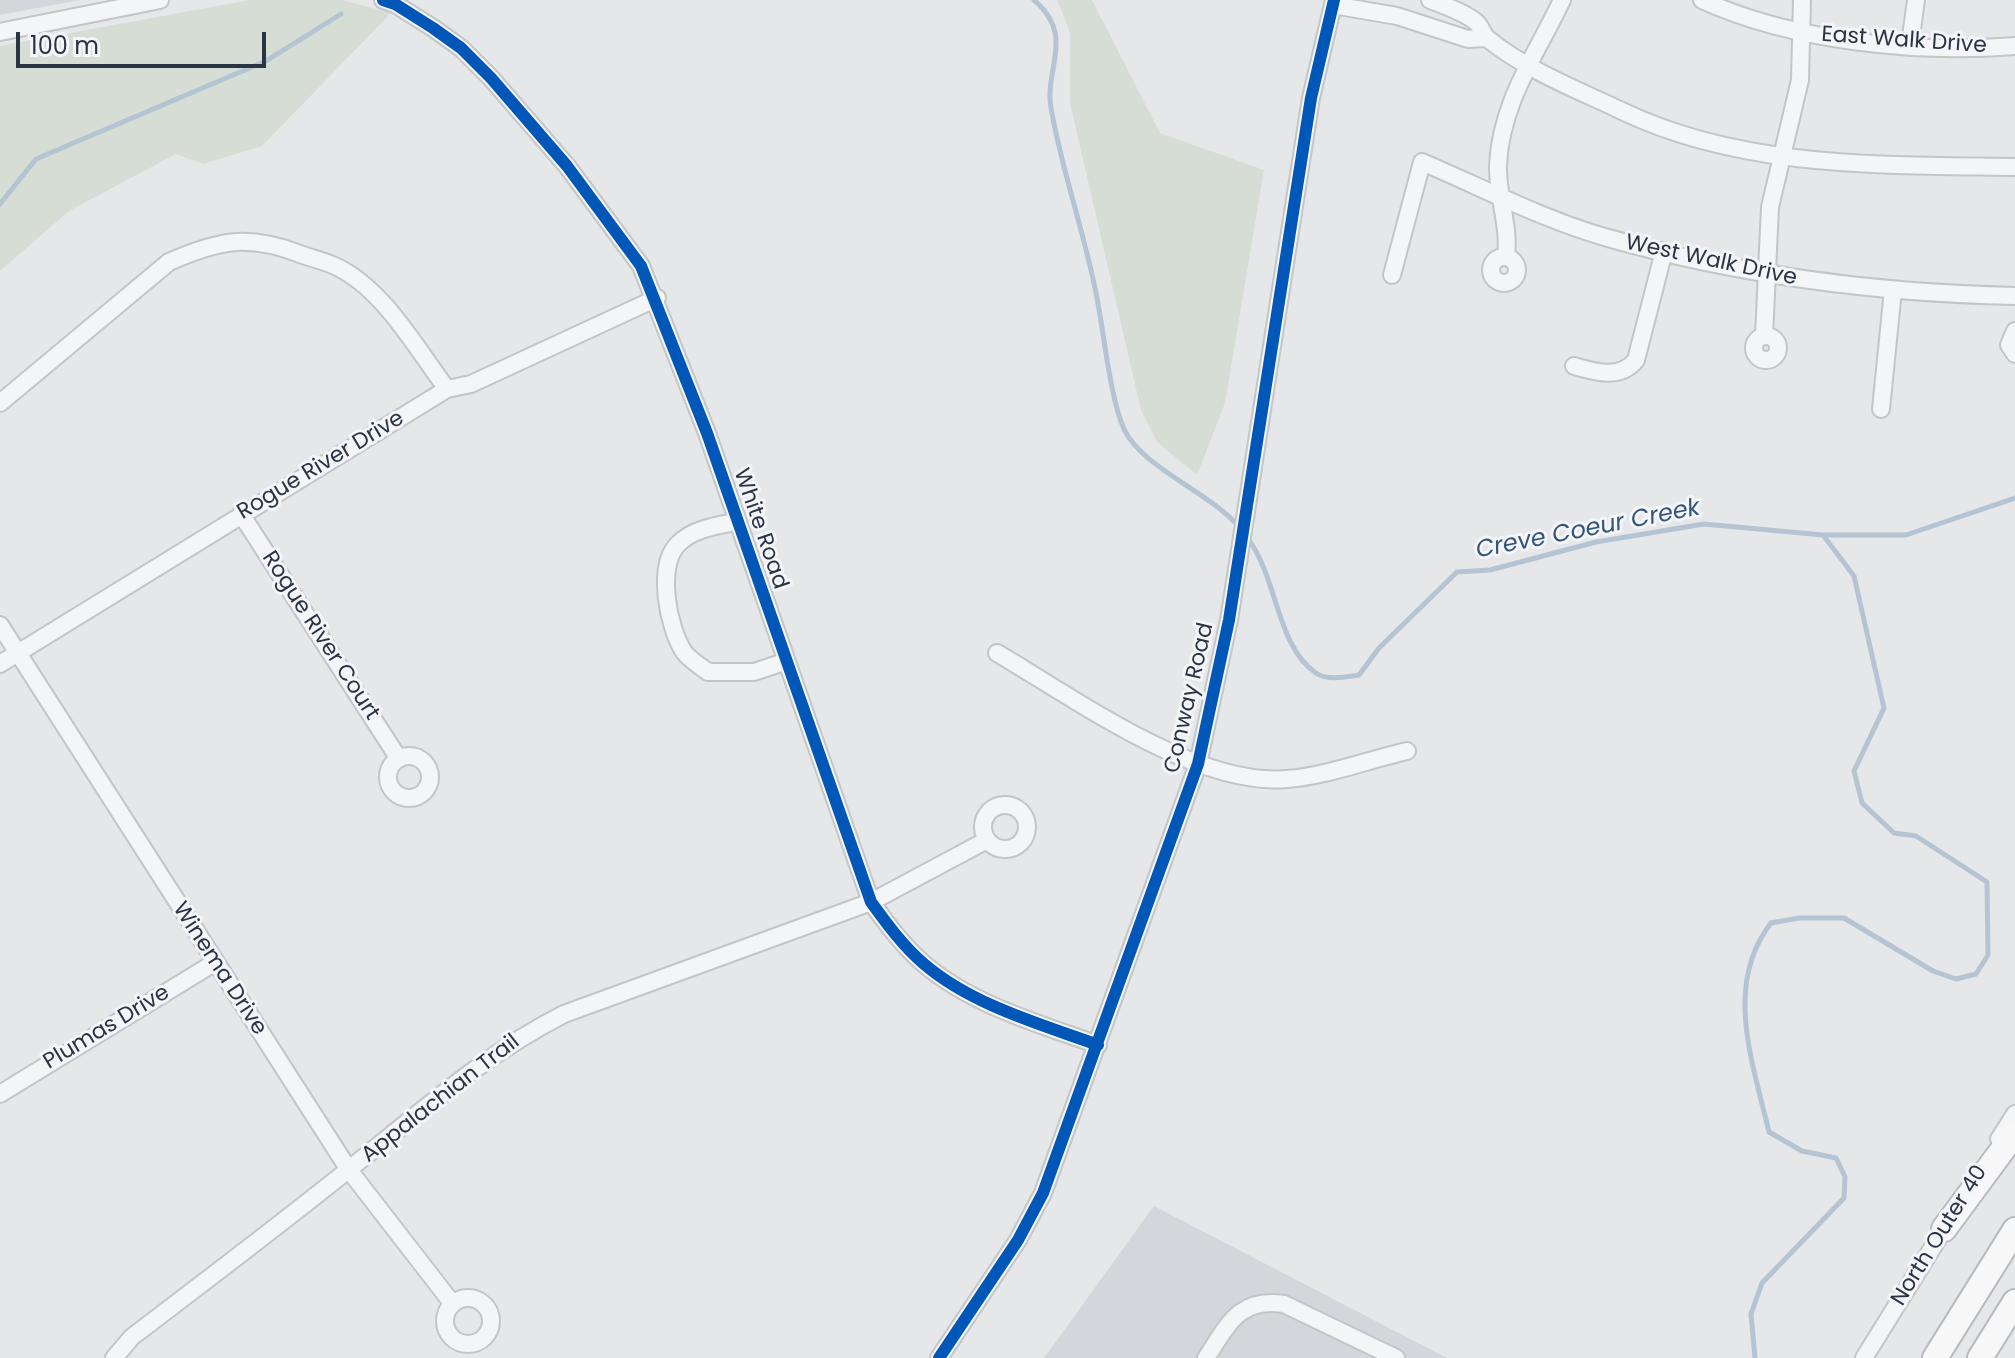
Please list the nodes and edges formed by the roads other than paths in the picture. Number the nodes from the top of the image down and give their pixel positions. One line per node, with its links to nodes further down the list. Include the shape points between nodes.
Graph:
1 (160, 0): 9 (street)
2 (383, 0): 25 (street, White Road, via 433,28 491,78 606,216)
3 (1430, 0): 12 (street, via 1478,23)
4 (1562, 0): 15 (street)
5 (1702, 0): 11 (street, East Walk Drive)
6 (1802, 0): 11 (street)
7 (1916, 0): 13 (street)
8 (1333, 2): 12 (street, via 1468,39); 42 (street, Conway Road, via 1311,98 1229,620)
9 (89, 6): 10 (street)
10 (0, 32)
11 (1801, 33): 13 (street, East Walk Drive); 16 (street, via 1800,80)
12 (1485, 38): 15 (street)
13 (1910, 44): 14 (street, East Walk Drive)
14 (2015, 46)
15 (1527, 62): 16 (street, via 1626,113 1723,144); 18 (street, via 1500,139)
16 (1781, 155): 17 (street, via 1883,166); 22 (street, via 1770,207)
17 (2015, 167)
18 (1500, 195): 19 (street, West Walk Drive, via 1596,234); 20 (street); 21 (street, West Walk Drive, via 1422,162)
19 (1664, 251): 22 (street, West Walk Drive); 29 (street, via 1636,360 1611,374)
20 (1506, 257)
21 (1392, 275)
22 (1767, 276): 23 (street, West Walk Drive); 27 (street)
23 (1893, 290): 24 (street, West Walk Drive); 32 (street)
24 (2015, 296)
25 (657, 298): 30 (street, Rogue River Drive, via 471,384); 34 (street, White Road)
26 (2015, 331): 28 (street, via 2009,345)
27 (1764, 336)
28 (2015, 354)
29 (1574, 366)
30 (447, 389): 31 (street, via 364,285 337,267 246,239 169,262); 33 (street, Rogue River Drive)
31 (0, 403)
32 (1881, 409)
33 (241, 514): 36 (street, Rogue River Drive); 41 (street, Rogue River Court)
34 (735, 522): 38 (street, White Road); 38 (street, via 698,530 676,546 667,573 671,623 684,651 708,672 754,672)
35 (0, 625): 36 (street, Winema Drive)
36 (19, 652): 39 (street, Rogue River Drive); 45 (street, Winema Drive)
37 (997, 653): 42 (street, via 1156,746)
38 (784, 662): 44 (street, White Road)
39 (0, 664)
40 (1407, 751): 42 (street, via 1288,779)
41 (399, 759)
42 (1198, 764): 46 (street, Conway Road)
43 (987, 840): 44 (street, Appalachian Trail)
44 (871, 902): 46 (street, White Road, via 925,964 957,985 1006,1012); 50 (street, Appalachian Trail, via 564,1014 479,1063)
45 (214, 963): 47 (street, Plumas Drive); 50 (street, Winema Drive)
46 (1098, 1045): 57 (street, Conway Road, via 1043,1193)
47 (0, 1094)
48 (2015, 1114): 51 (street, North Outer 40)
49 (2015, 1133): 51 (highway)
50 (349, 1170): 54 (street, Winema Drive); 56 (street, Appalachian Trail, via 132,1337)
51 (1944, 1229): 59 (street, North Outer 40)
52 (2015, 1230): 60 (highway)
53 (2015, 1302): 61 (highway)
54 (452, 1303)
55 (1390, 1357): 58 (street, via 1284,1304 1264,1301 1246,1307 1231,1321)
56 (114, 1358)
57 (939, 1358)
58 (1206, 1358)
59 (1864, 1358)
60 (1935, 1358)
61 (1980, 1358)

